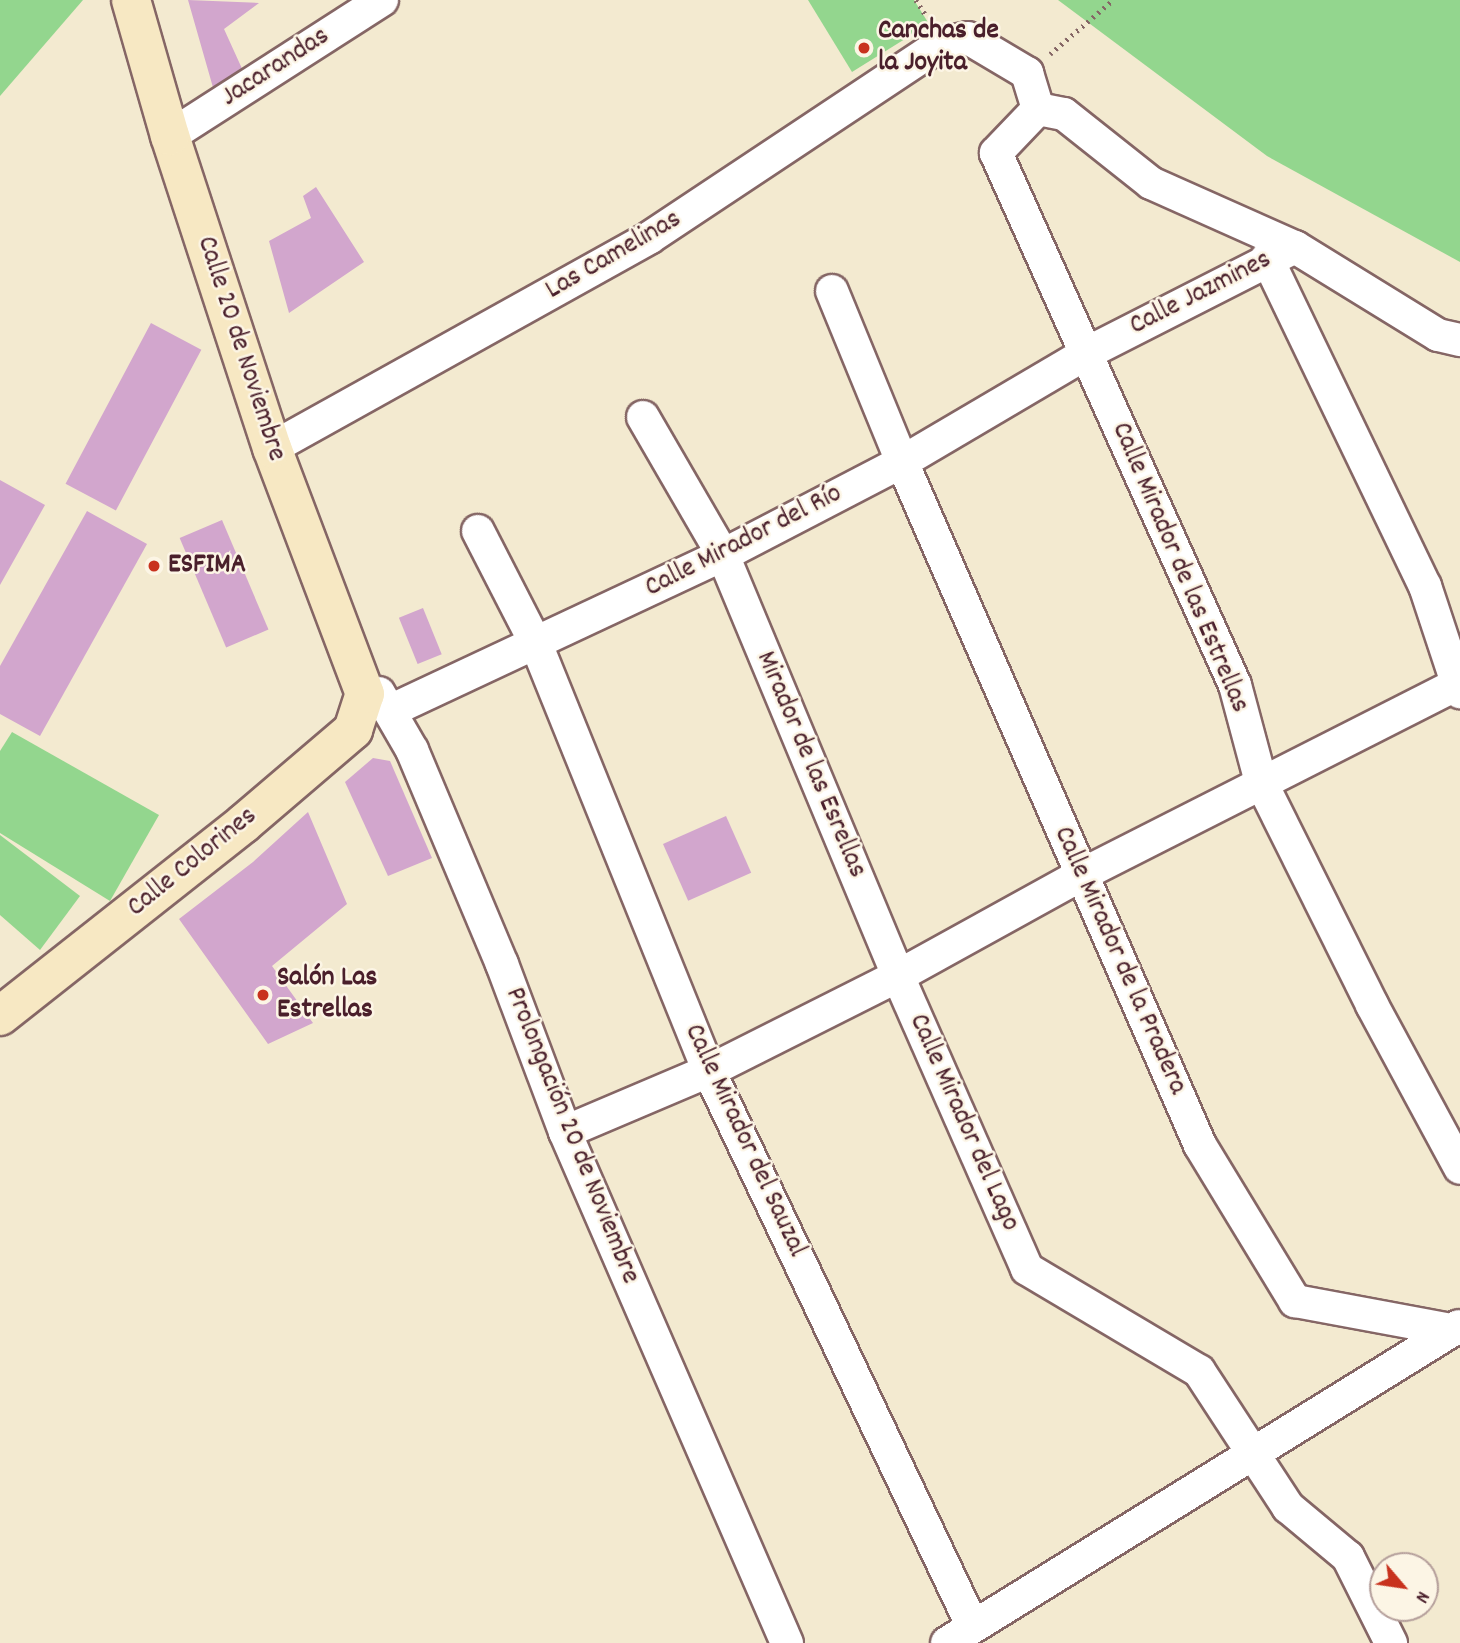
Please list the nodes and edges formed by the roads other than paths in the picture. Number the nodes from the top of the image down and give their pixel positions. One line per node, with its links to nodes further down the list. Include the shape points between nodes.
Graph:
1 (131, 0): 4 (main road, Calle 20 de Noviembre)
2 (382, 0): 4 (street, Jacarandas)
3 (1038, 109): 5 (street, via 1064,114 1151,183); 8 (street, Calle Mirador de las Estrellas, via 996,153); 10 (street, Las Camelinas, via 1027,73 968,38 943,43 649,239)
4 (170, 136): 10 (main road, Calle 20 de Noviembre)
5 (1281, 252): 7 (street, Calle Jazmines, via 1438,335); 8 (street, Calle Jazmines); 15 (street, via 1424,586)
6 (832, 291): 11 (street, Calle Mirador de la Pradera)
7 (1460, 340)
8 (1087, 353): 11 (street, Calle Mirador del Río); 19 (street, Calle Mirador de las Estrellas, via 1235,685)
9 (643, 416): 13 (street, Mirador de las Esrellas)
10 (272, 448): 16 (main road, Calle 20 de Noviembre, via 341,635)
11 (902, 462): 13 (street, Calle Mirador del Río); 20 (street, Calle Mirador de la Pradera)
12 (478, 531): 14 (street, Calle Mirador del Sauzal)
13 (723, 555): 14 (street, Calle Mirador del Río); 21 (street, Mirador de las Esrellas)
14 (537, 646): 16 (street, Calle Mirador del Río); 23 (street, Calle Mirador del Sauzal)
15 (1459, 687): 19 (street)
16 (377, 702): 17 (main road); 18 (street, Prolongación 20 de Noviembre)
17 (353, 730): 18 (street, via 388,731); 22 (main road, Calle Colorines, via 243,824)
18 (412, 750): 24 (street, Prolongación 20 de Noviembre, via 502,964)
19 (1261, 782): 20 (street); 25 (street, Calle Mirador de las Estrellas, via 1372,1006)
20 (1081, 875): 21 (street); 26 (street, Calle Mirador de la Pradera, via 1200,1145 1295,1301)
21 (898, 976): 23 (street); 27 (street, Calle Mirador del Lago, via 1027,1269 1199,1371)
22 (0, 1016)
23 (709, 1071): 24 (street); 28 (street, Calle Mirador del Sauzal)
24 (565, 1132): 29 (street, Prolongación 20 de Noviembre)
25 (1460, 1168)
26 (1456, 1328): 27 (street)
27 (1254, 1454): 28 (street); 30 (street, via 1288,1507 1349,1557)
28 (960, 1635)
29 (788, 1643)
30 (1391, 1643)

